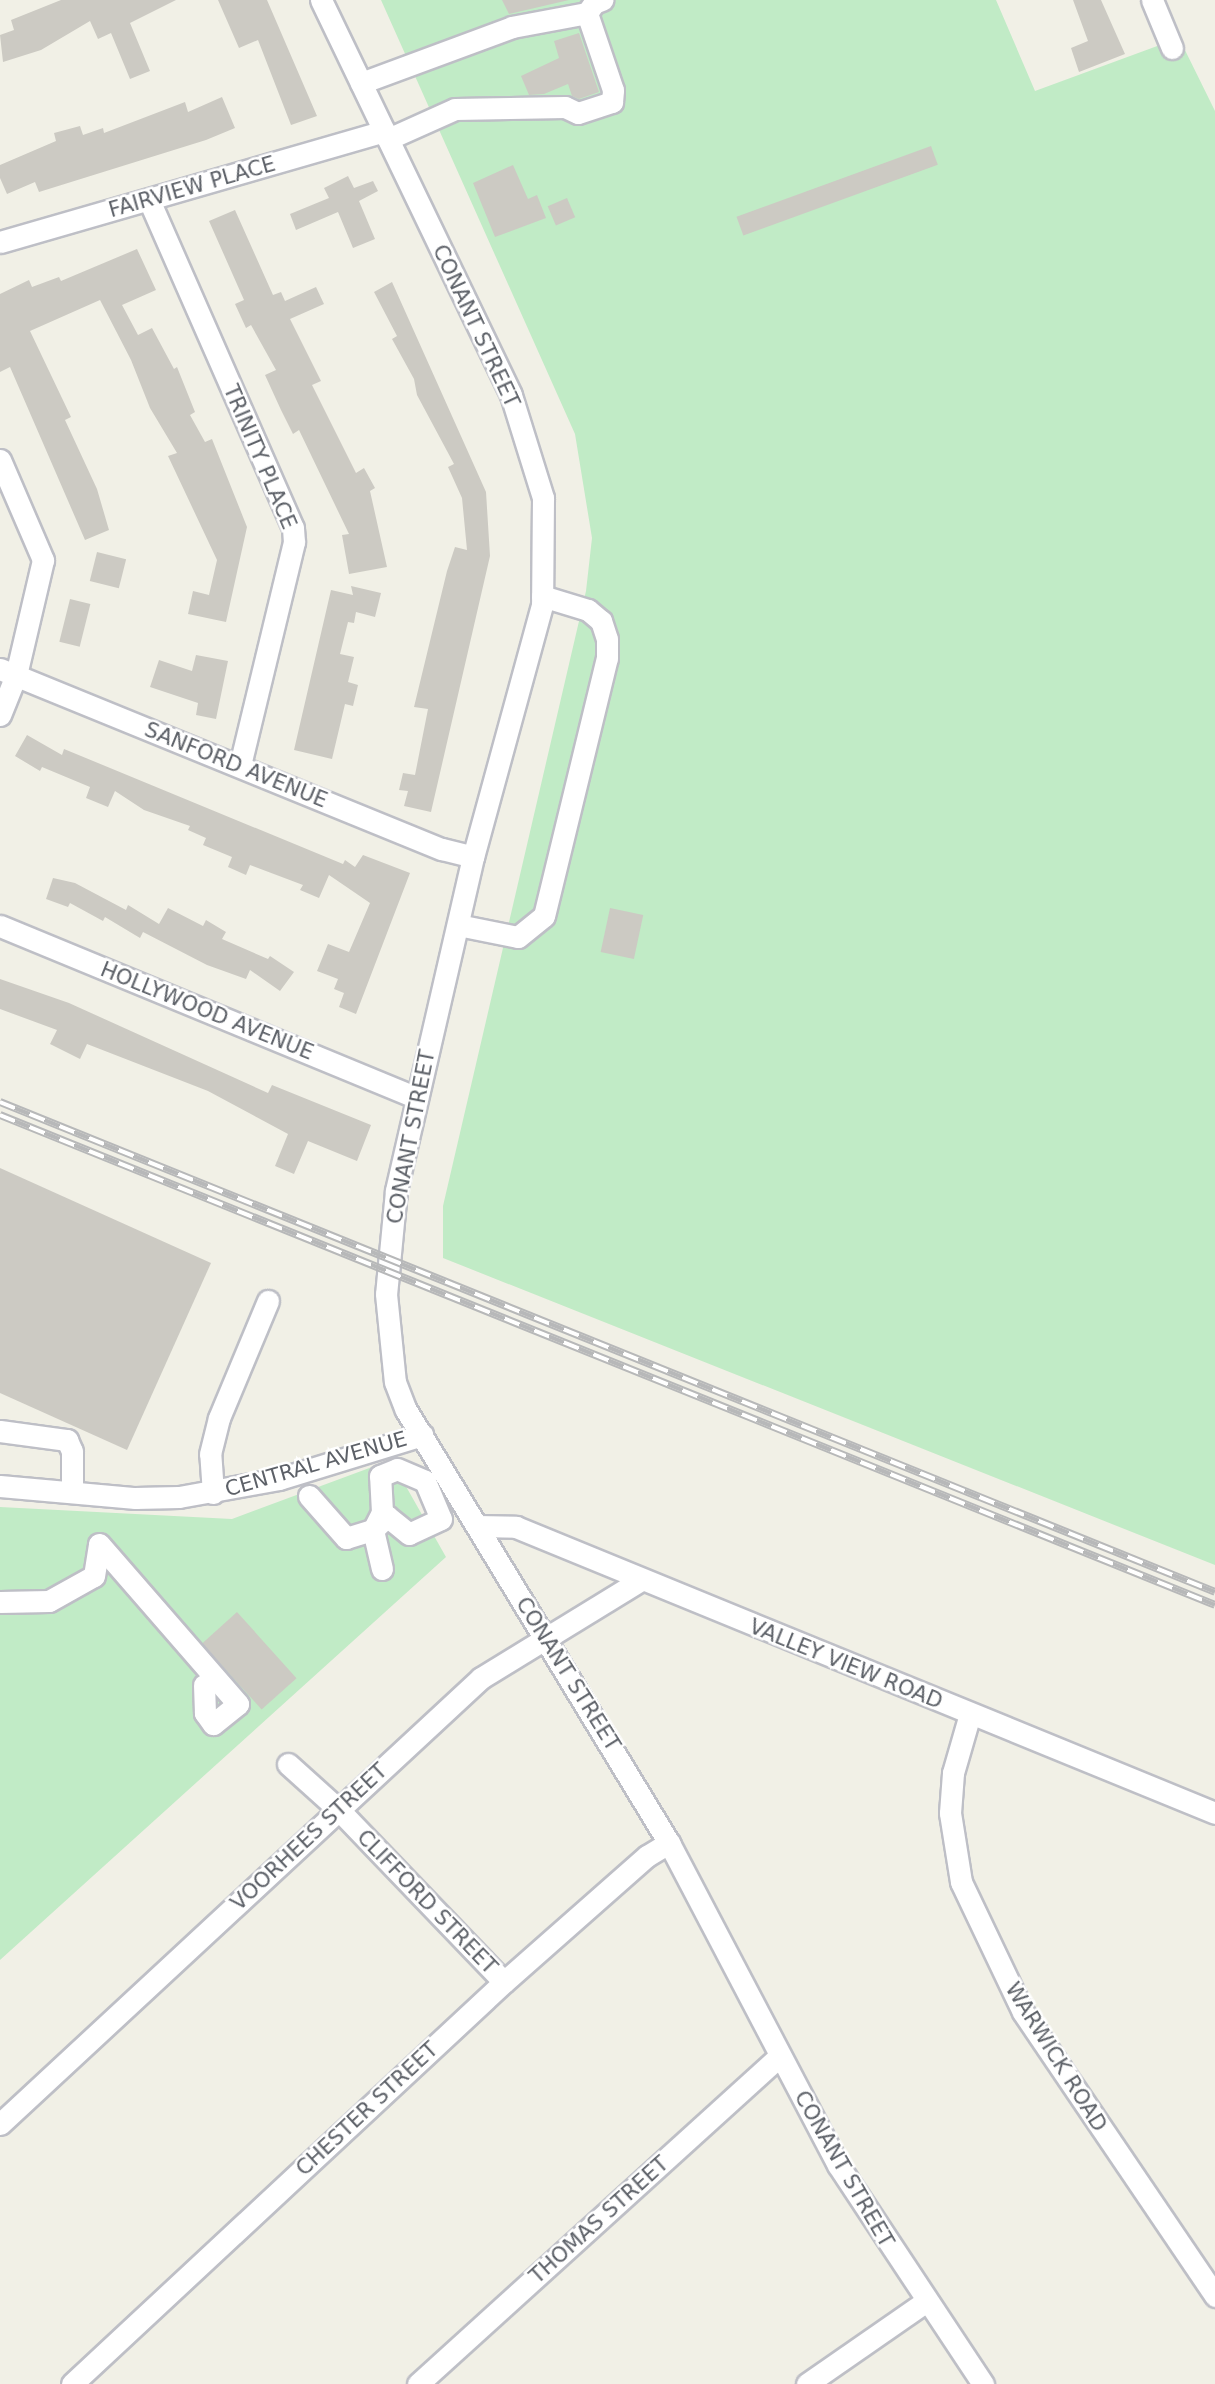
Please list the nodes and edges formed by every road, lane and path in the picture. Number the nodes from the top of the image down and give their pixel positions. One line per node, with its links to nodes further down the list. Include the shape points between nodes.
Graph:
1 (321, 0): 5 (street, CONANT STREET)
2 (1152, 0): 4 (street)
3 (595, 7): 5 (street, via 512,27); 6 (street, FAIRVIEW PLACE, via 612,102 579,113 565,107 455,109)
4 (1172, 48)
5 (361, 83): 6 (street, CONANT STREET)
6 (386, 135): 7 (street, FAIRVIEW PLACE); 10 (street, CONANT STREET, via 511,396 543,498)
7 (149, 200): 8 (street, FAIRVIEW PLACE); 13 (street, TRINITY PLACE, via 293,528 294,542)
8 (0, 242)
9 (0, 460): 11 (street, via 43,560)
10 (542, 596): 14 (street, CONANT STREET); 15 (street, via 588,610 601,621 607,639 607,658 544,916 518,937)
11 (8, 672): 12 (street); 13 (street, SANFORD AVENUE)
12 (0, 715)
13 (240, 766): 14 (street, SANFORD AVENUE, via 442,849)
14 (472, 857): 15 (street, CONANT STREET)
15 (458, 925): 17 (street, CONANT STREET)
16 (0, 926): 17 (street, HOLLYWOOD AVENUE)
17 (415, 1097): 20 (street, CONANT STREET, via 396,1191 386,1294 396,1382)
18 (268, 1301): 23 (street, via 219,1418 210,1454)
19 (0, 1431): 22 (street, via 67,1440 72,1451)
20 (422, 1435): 23 (street, CENTRAL AVENUE, via 279,1479); 25 (street, CONANT STREET)
21 (0, 1486): 22 (street, CENTRAL AVENUE)
22 (72, 1492): 23 (street, CENTRAL AVENUE, via 135,1498)
23 (213, 1493)
24 (309, 1496): 26 (street, via 345,1538 373,1530)
25 (477, 1526): 27 (street, VALLEY VIEW ROAD, via 516,1527); 29 (street, CONANT STREET)
26 (382, 1569)
27 (641, 1580): 29 (street, VOORHEES STREET); 31 (street, VALLEY VIEW ROAD)
28 (0, 1602): 30 (street, via 49,1601 94,1576 99,1544 238,1704 213,1724 205,1713)
29 (546, 1638): 33 (street, VOORHEES STREET, via 481,1678); 35 (street, CONANT STREET)
30 (204, 1685)
31 (970, 1714): 34 (street, VALLEY VIEW ROAD); 39 (street, WARWICK ROAD, via 953,1773 950,1814 961,1882 1023,2012)
32 (288, 1764): 33 (street, CLIFFORD STREET)
33 (339, 1810): 36 (street, CLIFFORD STREET); 38 (street, VOORHEES STREET)
34 (1215, 1813)
35 (669, 1843): 36 (street, CHESTER STREET, via 647,1856); 37 (street, CONANT STREET)
36 (504, 1982): 41 (street, CHESTER STREET)
37 (779, 2057): 40 (street, CONANT STREET, via 838,2165); 42 (street, THOMAS STREET)
38 (0, 2124)
39 (1215, 2296)
40 (925, 2302): 43 (street); 44 (street, CONANT STREET)
41 (72, 2384)
42 (418, 2384)
43 (807, 2384)
44 (983, 2384)

